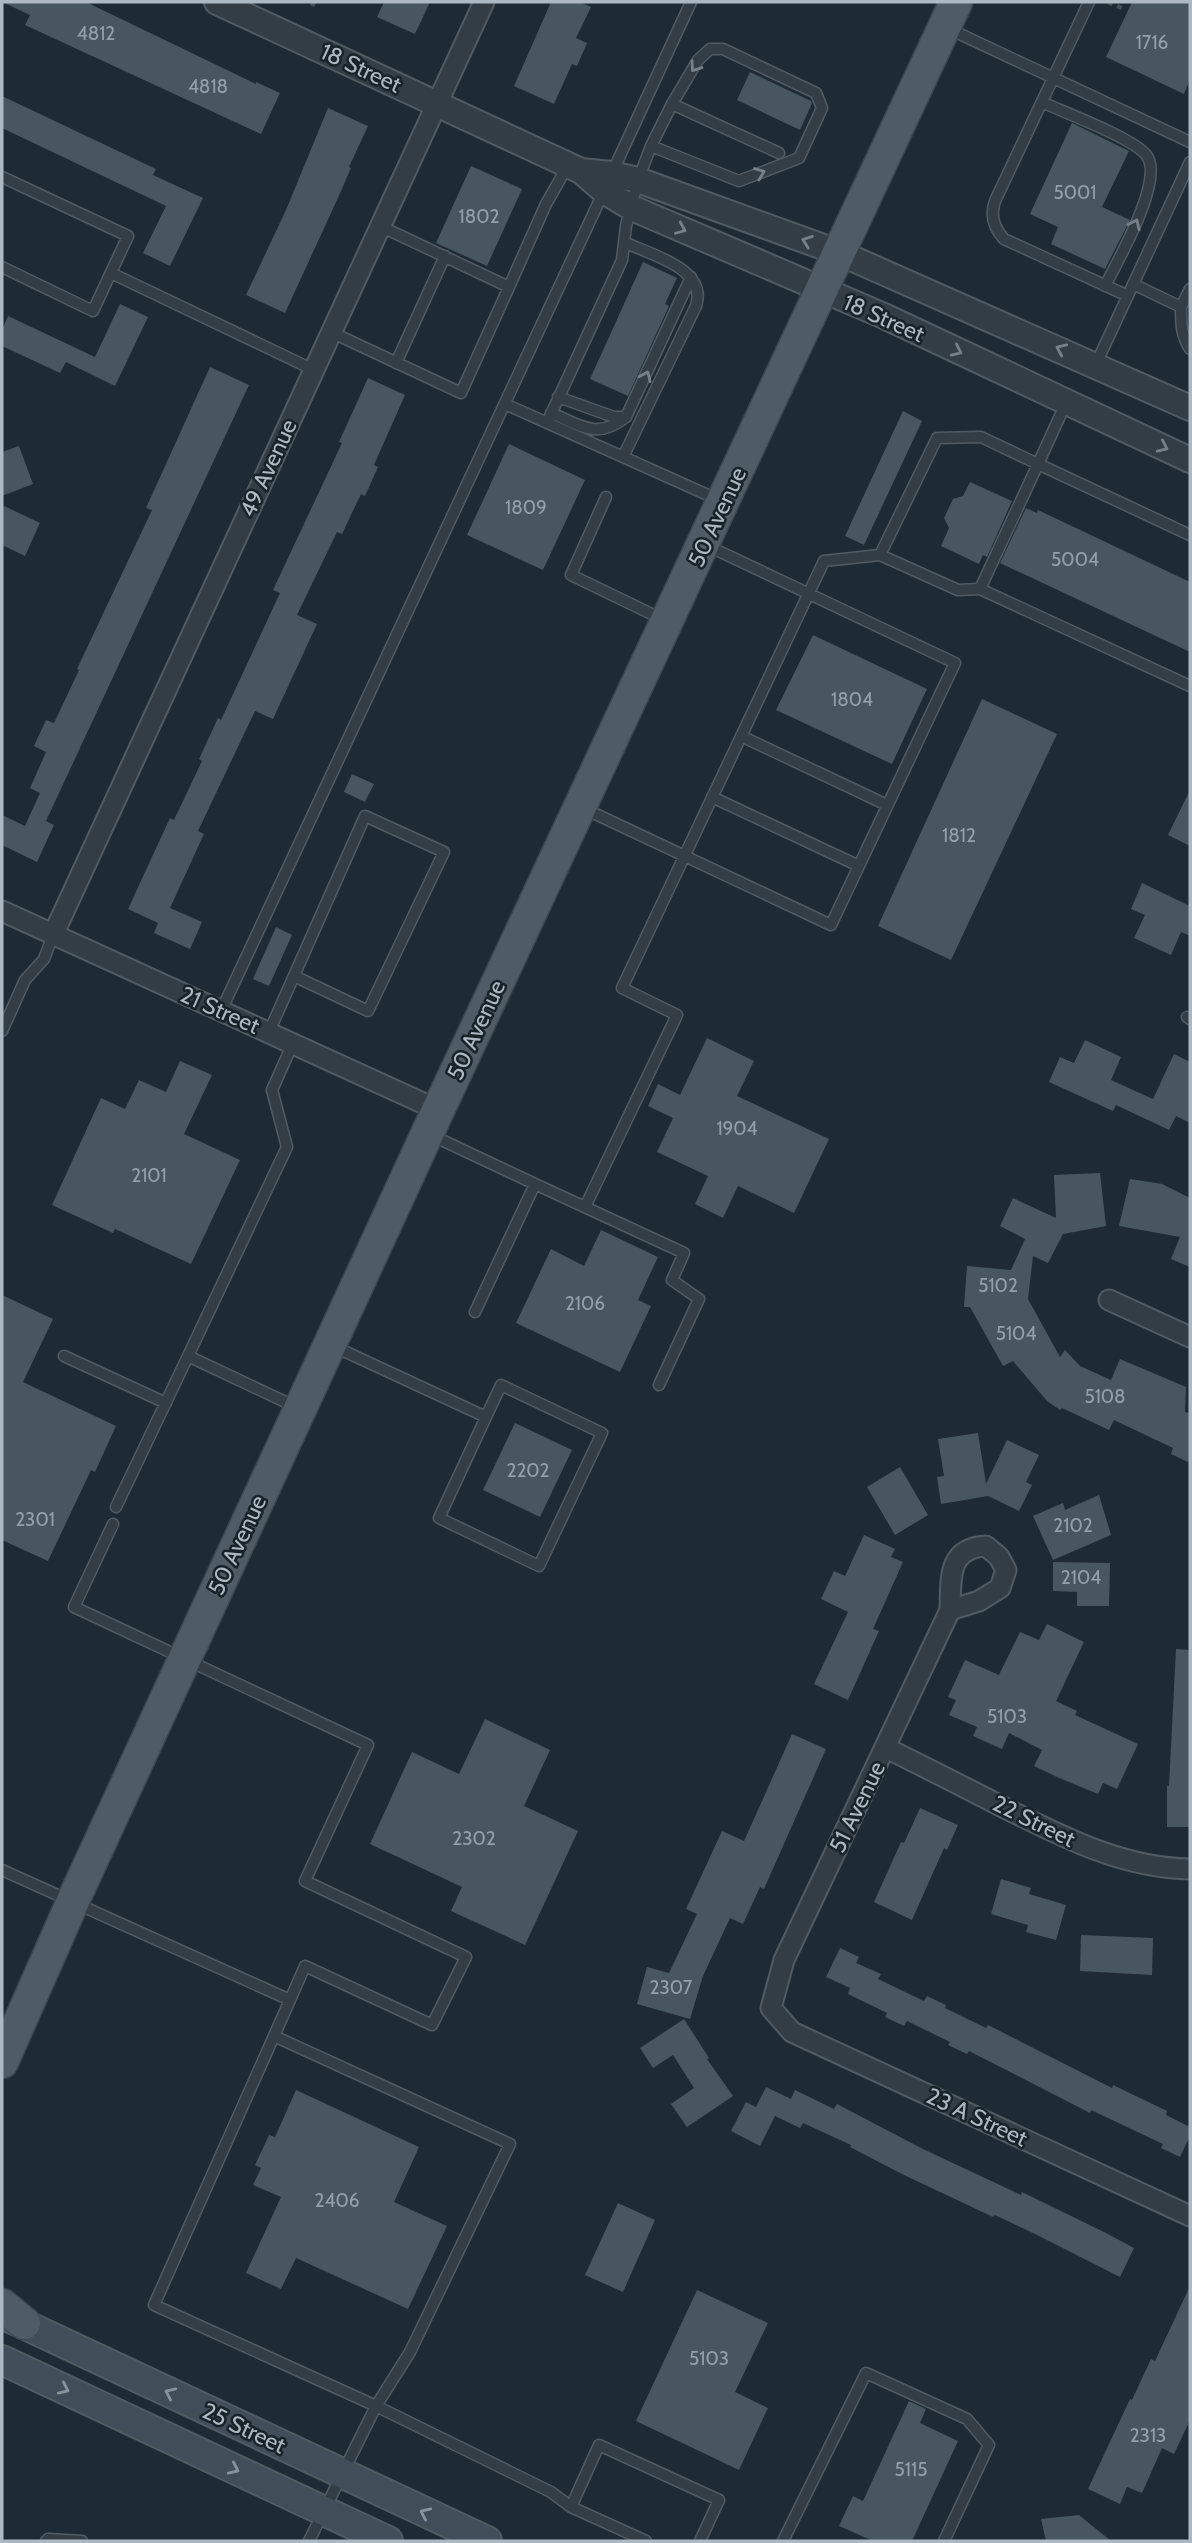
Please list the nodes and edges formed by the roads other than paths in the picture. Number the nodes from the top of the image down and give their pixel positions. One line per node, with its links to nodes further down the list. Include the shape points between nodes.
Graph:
1 (217, 2): 8 (street, 18 Street)
2 (484, 2): 8 (street, 49 Avenue)
3 (691, 2): 17 (lane)
4 (1089, 2): 6 (lane)
5 (950, 14): 6 (lane); 21 (main road, 50 Avenue)
6 (1053, 78): 7 (lane); 10 (lane)
7 (1042, 102): 28 (lane, one-way to 7, via 1144,204 1153,175 1148,157 1134,145); 28 (lane, via 995,201 993,222 1004,239)
8 (437, 103): 14 (street, 18 Street); 19 (street, 49 Avenue)
9 (672, 104): 11 (lane); 11 (lane, one-way to 9, via 739,181 799,158 822,108 816,93 723,49 710,50 698,60); 12 (lane)
10 (1190, 142)
11 (651, 146): 16 (lane)
12 (779, 153)
13 (1190, 162): 26 (lane)
14 (575, 168): 17 (street, 18 Street); 27 (lane, via 546,204)
15 (2, 177): 24 (lane, via 128,236)
16 (638, 180): 17 (street, 18 Street); 18 (lane); 21 (street, 18 Street, one-way to 16)
17 (608, 183): 18 (street, 18 Street); 40 (lane)
18 (632, 208): 20 (lane); 30 (street, 18 Street, one-way to 30)
19 (380, 226): 22 (lane); 33 (street, 49 Avenue)
20 (626, 243): 25 (lane); 38 (lane)
21 (839, 253): 30 (main road, 50 Avenue); 36 (street, 18 Street, one-way to 21)
22 (445, 256): 27 (lane); 35 (lane)
23 (2, 267): 24 (lane, via 93,310)
24 (111, 273): 37 (lane)
25 (691, 277): 42 (lane, one-way to 25); 44 (lane, via 699,293 695,306)
26 (1133, 284): 31 (lane); 32 (lane)
27 (509, 286): 35 (lane, via 461,393)
28 (1105, 286): 31 (lane)
29 (1190, 289): 32 (lane)
30 (822, 292): 39 (street, 18 Street, one-way to 39); 48 (main road, 50 Avenue)
31 (1128, 296): 36 (lane)
32 (1181, 307): 34 (lane, via 1183,337)
33 (331, 332): 35 (lane); 37 (street, 49 Avenue)
34 (1190, 349)
35 (396, 363)
36 (1096, 365): 41 (street, 18 Street)
37 (314, 370): 63 (street, 49 Avenue)
38 (558, 397): 42 (lane); 43 (lane)
39 (1066, 402): 45 (street, 18 Street, one-way to 45); 46 (lane)
40 (505, 404): 43 (lane); 65 (lane)
41 (1190, 408)
42 (626, 417): 43 (lane, via 613,428 593,430)
43 (549, 418): 44 (lane)
44 (623, 457): 48 (lane)
45 (1190, 460)
46 (1038, 464): 49 (lane); 51 (lane, via 981,437 937,438); 52 (lane)
47 (606, 497): 54 (lane, via 571,575)
48 (724, 502): 50 (main road, 50 Avenue)
49 (1190, 535)
50 (704, 544): 53 (lane); 54 (main road, 50 Avenue)
51 (880, 555): 52 (lane, via 958,590); 53 (lane, via 824,561)
52 (981, 589): 55 (lane)
53 (809, 593): 56 (lane); 58 (lane, via 954,663)
54 (667, 622): 59 (main road, 50 Avenue)
55 (1190, 686)
56 (741, 736): 57 (lane); 58 (lane)
57 (712, 797): 60 (lane); 61 (lane)
58 (887, 805): 61 (lane)
59 (580, 807): 60 (lane); 69 (main road, 50 Avenue)
60 (684, 856): 61 (lane, via 831,925); 71 (lane, via 622,988 677,1015)
61 (859, 866)
62 (2, 911): 63 (street, 21 Street)
63 (54, 934): 65 (street, 21 Street); 66 (lane, via 44,959 25,980)
64 (294, 976): 64 (lane, via 365,816 444,852 368,1011); 67 (lane)
65 (221, 1011): 67 (street, 21 Street)
66 (2, 1031)
67 (270, 1032): 68 (street, 21 Street)
68 (293, 1044): 69 (street, 21 Street); 77 (lane, via 272,1090 287,1147)
69 (433, 1122): 70 (lane); 75 (main road, 50 Avenue)
70 (535, 1184): 71 (lane); 73 (lane)
71 (585, 1207): 78 (lane, via 684,1253 672,1280 699,1298)
72 (1109, 1300): 74 (street)
73 (475, 1312)
74 (1190, 1338)
75 (330, 1345): 80 (main road, 50 Avenue); 81 (lane)
76 (64, 1356): 79 (lane)
77 (188, 1356): 79 (lane); 80 (lane)
78 (659, 1385)
79 (166, 1403): 82 (lane)
80 (300, 1409): 85 (main road, 50 Avenue)
81 (486, 1417): 81 (lane, via 439,1518 539,1566 602,1433 501,1385)
82 (116, 1507)
83 (113, 1524): 85 (lane, via 74,1607)
84 (950, 1609): 86 (street, 51 Avenue)
85 (185, 1658): 89 (main road, 50 Avenue); 90 (lane, via 368,1745 305,1881 466,1957 432,2025 305,1966)
86 (886, 1748): 87 (street, 22 Street, via 1043,1828 1111,1857); 91 (street, 51 Avenue, via 784,1960)
87 (1190, 1869)
88 (2, 1870): 89 (lane)
89 (72, 1902): 90 (lane); 93 (main road, 50 Avenue)
90 (290, 2000): 92 (lane)
91 (771, 2008): 94 (street, 23 A Street, via 792,2032)
92 (274, 2036): 97 (lane, via 154,2305); 97 (lane, via 510,2144 410,2352)
93 (2, 2062)
94 (1190, 2216)
95 (9, 2314): 98 (main road, 25 Street, one-way to 95)
96 (2, 2360): 100 (main road, 25 Street, one-way to 100)
97 (376, 2406): 98 (lane); 99 (lane, via 551,2492)
98 (342, 2474): 100 (lane); 105 (main road, 25 Street, one-way to 98)
99 (571, 2507): 106 (lane); 107 (lane, via 599,2445 719,2500)
100 (324, 2512): 103 (lane); 104 (main road, 25 Street)
101 (46, 2541): 102 (lane)
102 (82, 2541)
103 (309, 2541)
104 (388, 2541)
105 (486, 2541)
106 (646, 2541)
107 (700, 2541)
108 (783, 2541): 109 (lane, via 866,2372 967,2419 989,2445)
109 (944, 2541)

